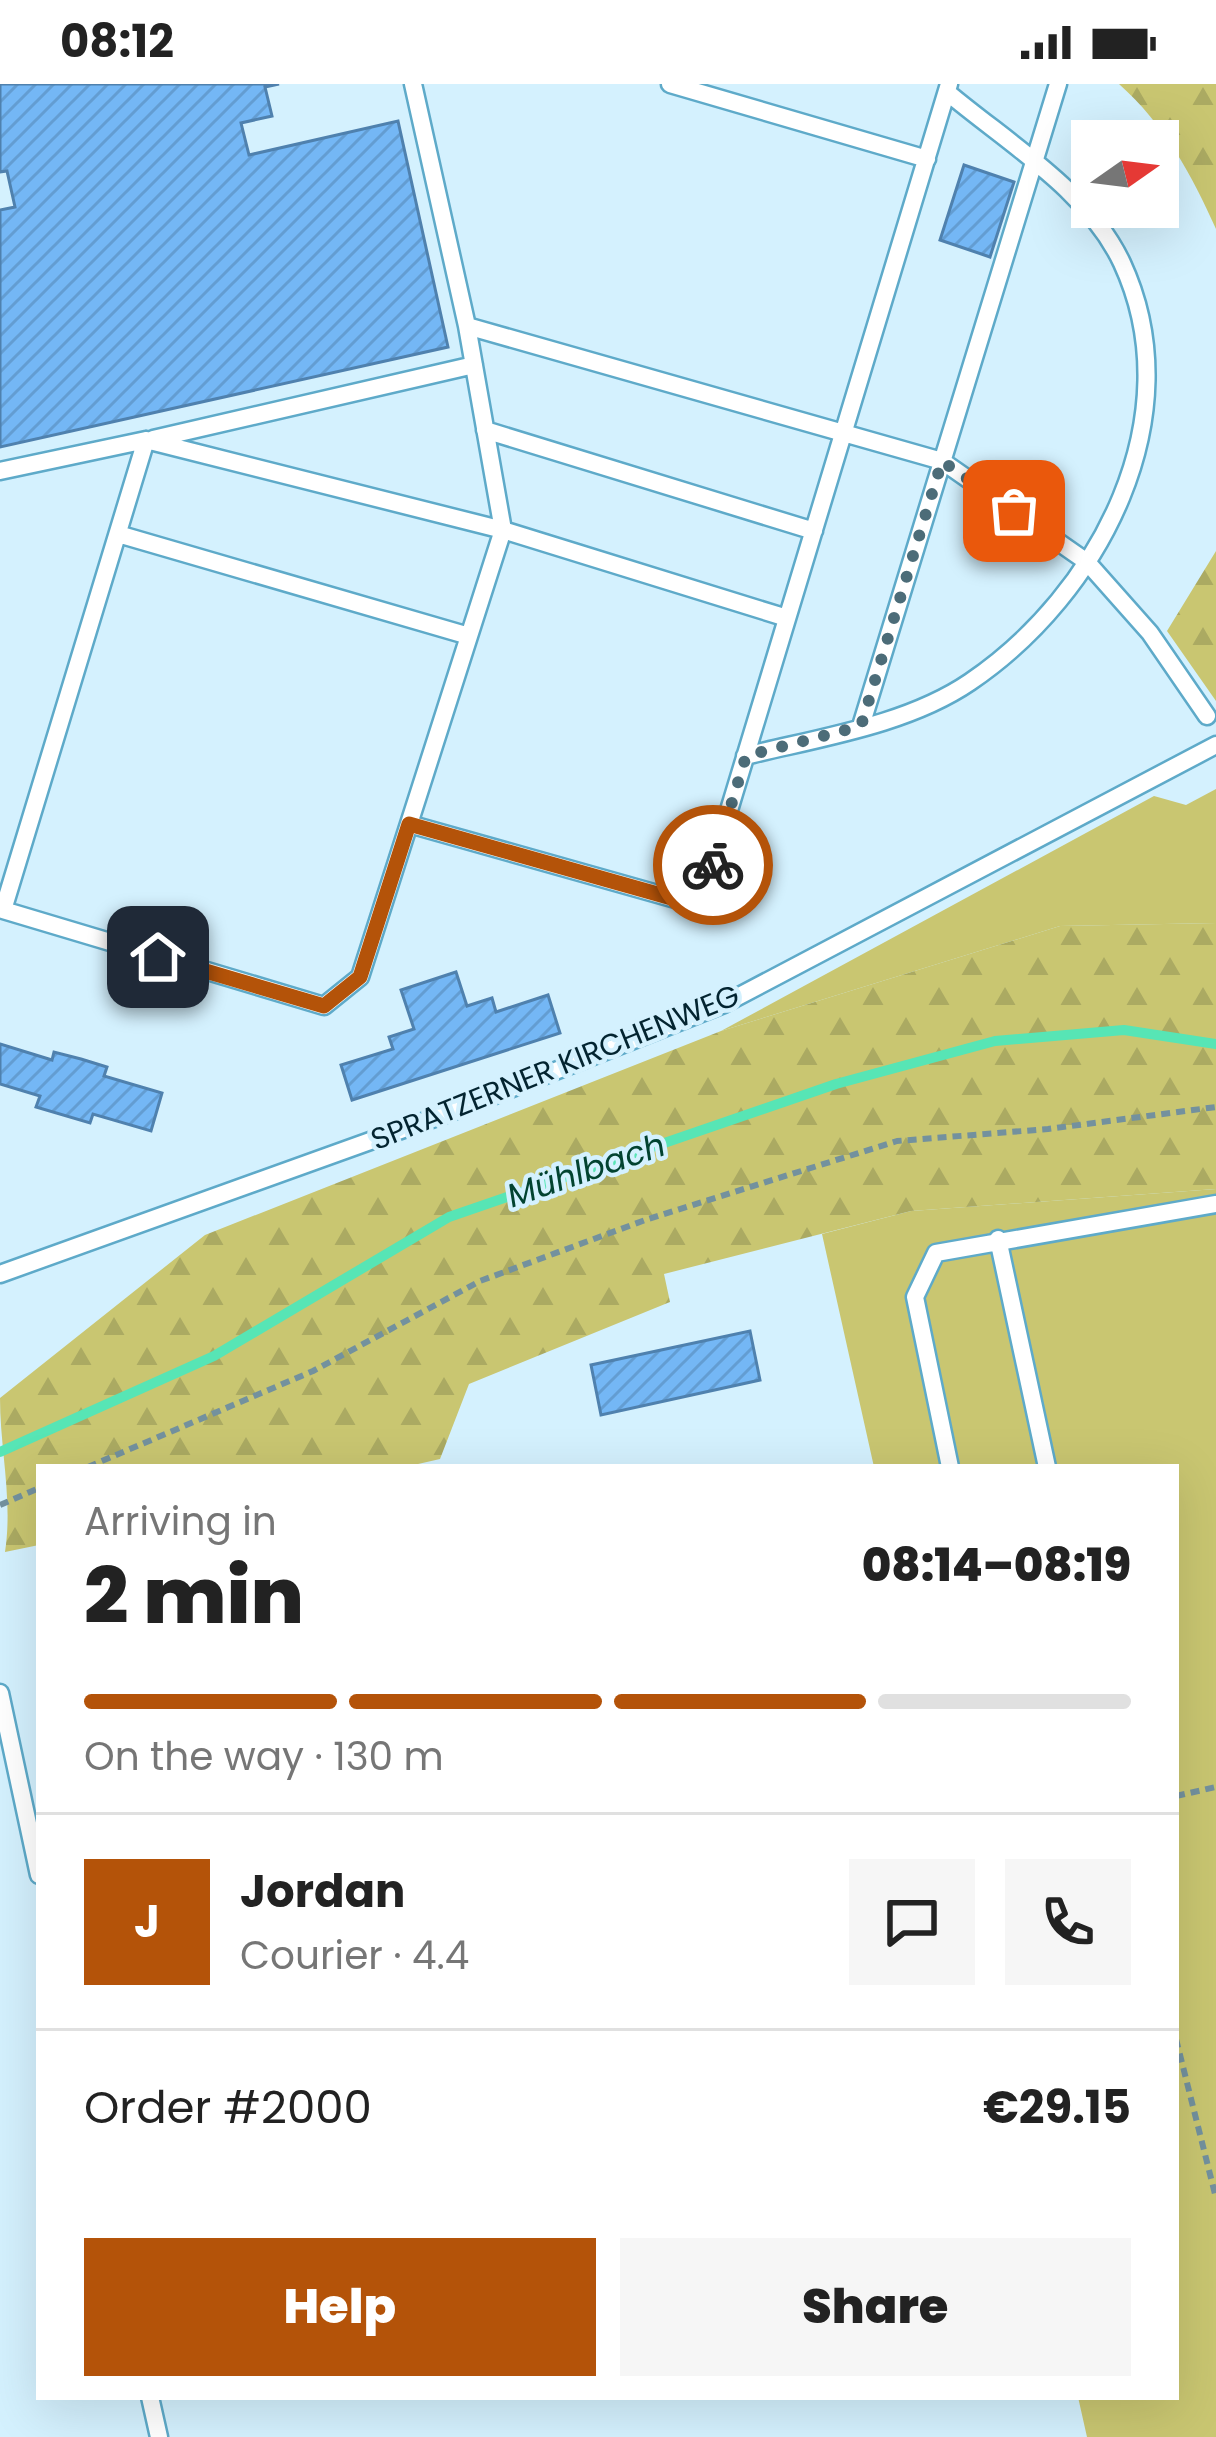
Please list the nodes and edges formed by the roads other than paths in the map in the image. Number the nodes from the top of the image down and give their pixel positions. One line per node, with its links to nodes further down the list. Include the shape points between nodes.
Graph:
1 (413, 84): 7 (lane)
2 (670, 84): 5 (lane)
3 (1058, 84): 6 (lane)
4 (948, 88): 5 (lane); 6 (lane)
5 (927, 159): 10 (lane)
6 (1033, 164): 12 (lane); 17 (lane, via 1088,211 1122,263 1142,333 1147,391 1136,466)
7 (467, 326): 8 (lane); 10 (lane)
8 (474, 365): 9 (lane); 11 (lane)
9 (485, 430): 14 (lane); 15 (lane)
10 (844, 430): 12 (lane); 15 (lane)
11 (146, 440): 13 (lane); 14 (lane); 16 (lane)
12 (942, 461): 17 (lane); 21 (lane)
13 (0, 471)
14 (503, 530): 18 (lane); 19 (lane)
15 (814, 532): 18 (lane)
16 (118, 534): 19 (lane); 24 (lane, via 3,910 324,1006 360,977)
17 (1087, 562): 20 (lane); 21 (lane, via 1016,646 968,685)
18 (787, 618): 23 (lane)
19 (469, 636): 24 (lane)
20 (1208, 716)
21 (861, 726): 23 (lane)
22 (1216, 745): 27 (lane, SPRATZERNER KIRCHENWEG, via 703,1013)
23 (746, 756): 24 (lane, via 700,906)
24 (409, 824)
25 (1216, 1204): 26 (lane)
26 (998, 1239): 28 (lane, via 935,1253 915,1297); 29 (lane)
27 (0, 1274)
28 (949, 1464)
29 (1046, 1464)
30 (0, 1693): 31 (lane)
31 (36, 1861)
32 (152, 2400): 33 (lane)
33 (159, 2437)

